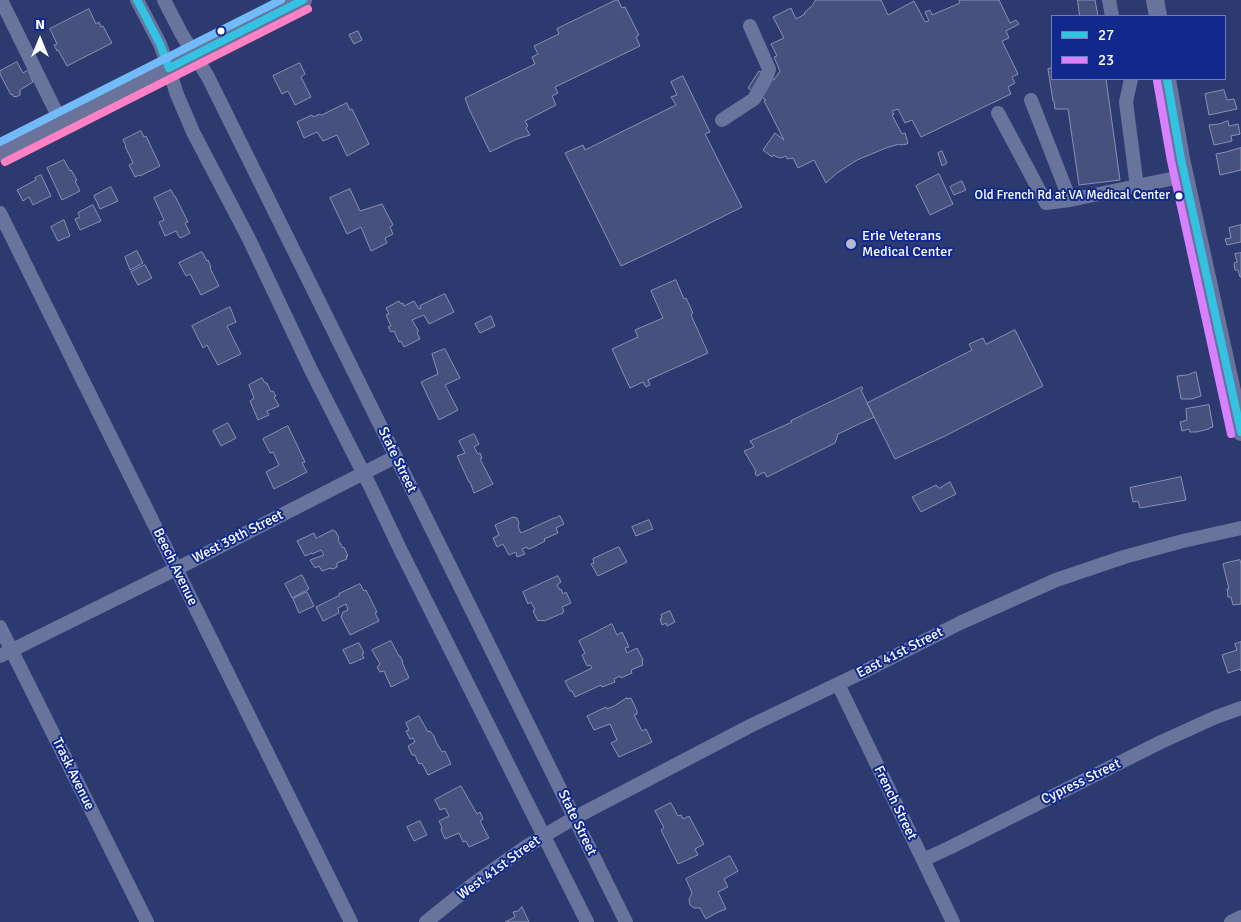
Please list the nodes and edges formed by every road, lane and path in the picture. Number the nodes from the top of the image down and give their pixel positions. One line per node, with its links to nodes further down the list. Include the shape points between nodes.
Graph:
1 (1, 0): 15 (street)
2 (137, 0): 9 (street)
3 (164, 0): 8 (street, State Street)
4 (303, 0): 8 (main road)
5 (1109, 0): 6 (street)
6 (1112, 15)
7 (750, 26): 14 (street, via 769,69 767,76 754,99)
8 (195, 55): 9 (main road); 22 (street, State Street)
9 (169, 68): 15 (main road); 23 (street, via 193,132)
10 (1131, 80): 18 (street, via 1126,102)
11 (1167, 80): 17 (main road)
12 (1032, 100): 19 (street)
13 (998, 113): 19 (street, via 1046,203)
14 (722, 120)
15 (61, 122): 16 (main road)
16 (0, 153)
17 (1185, 176): 18 (street); 21 (main road)
18 (1137, 187): 19 (street)
19 (1070, 200)
20 (0, 213): 25 (street, Beech Avenue)
21 (1241, 432)
22 (395, 457): 23 (street, West 39th Street); 30 (street, State Street)
23 (363, 473): 25 (street, West 39th Street); 31 (street)
24 (1241, 528): 28 (street, East 41st Street, via 1183,540 1056,580 960,623)
25 (176, 569): 27 (street, West 39th Street); 35 (street, Beech Avenue)
26 (0, 627): 27 (street, Trask Avenue)
27 (6, 653): 34 (street, Trask Avenue)
28 (838, 684): 30 (street, East 41st Street); 32 (street, French Street)
29 (1241, 708): 32 (street, Cypress Street, via 1161,742)
30 (574, 818): 31 (street, West 41st Street); 38 (street, State Street)
31 (544, 835): 36 (street, West 41st Street); 37 (street)
32 (923, 860): 39 (street, French Street)
33 (1241, 917): 40 (street)
34 (146, 922)
35 (351, 922)
36 (426, 922)
37 (587, 922)
38 (626, 922)
39 (953, 922)
40 (1231, 922)

